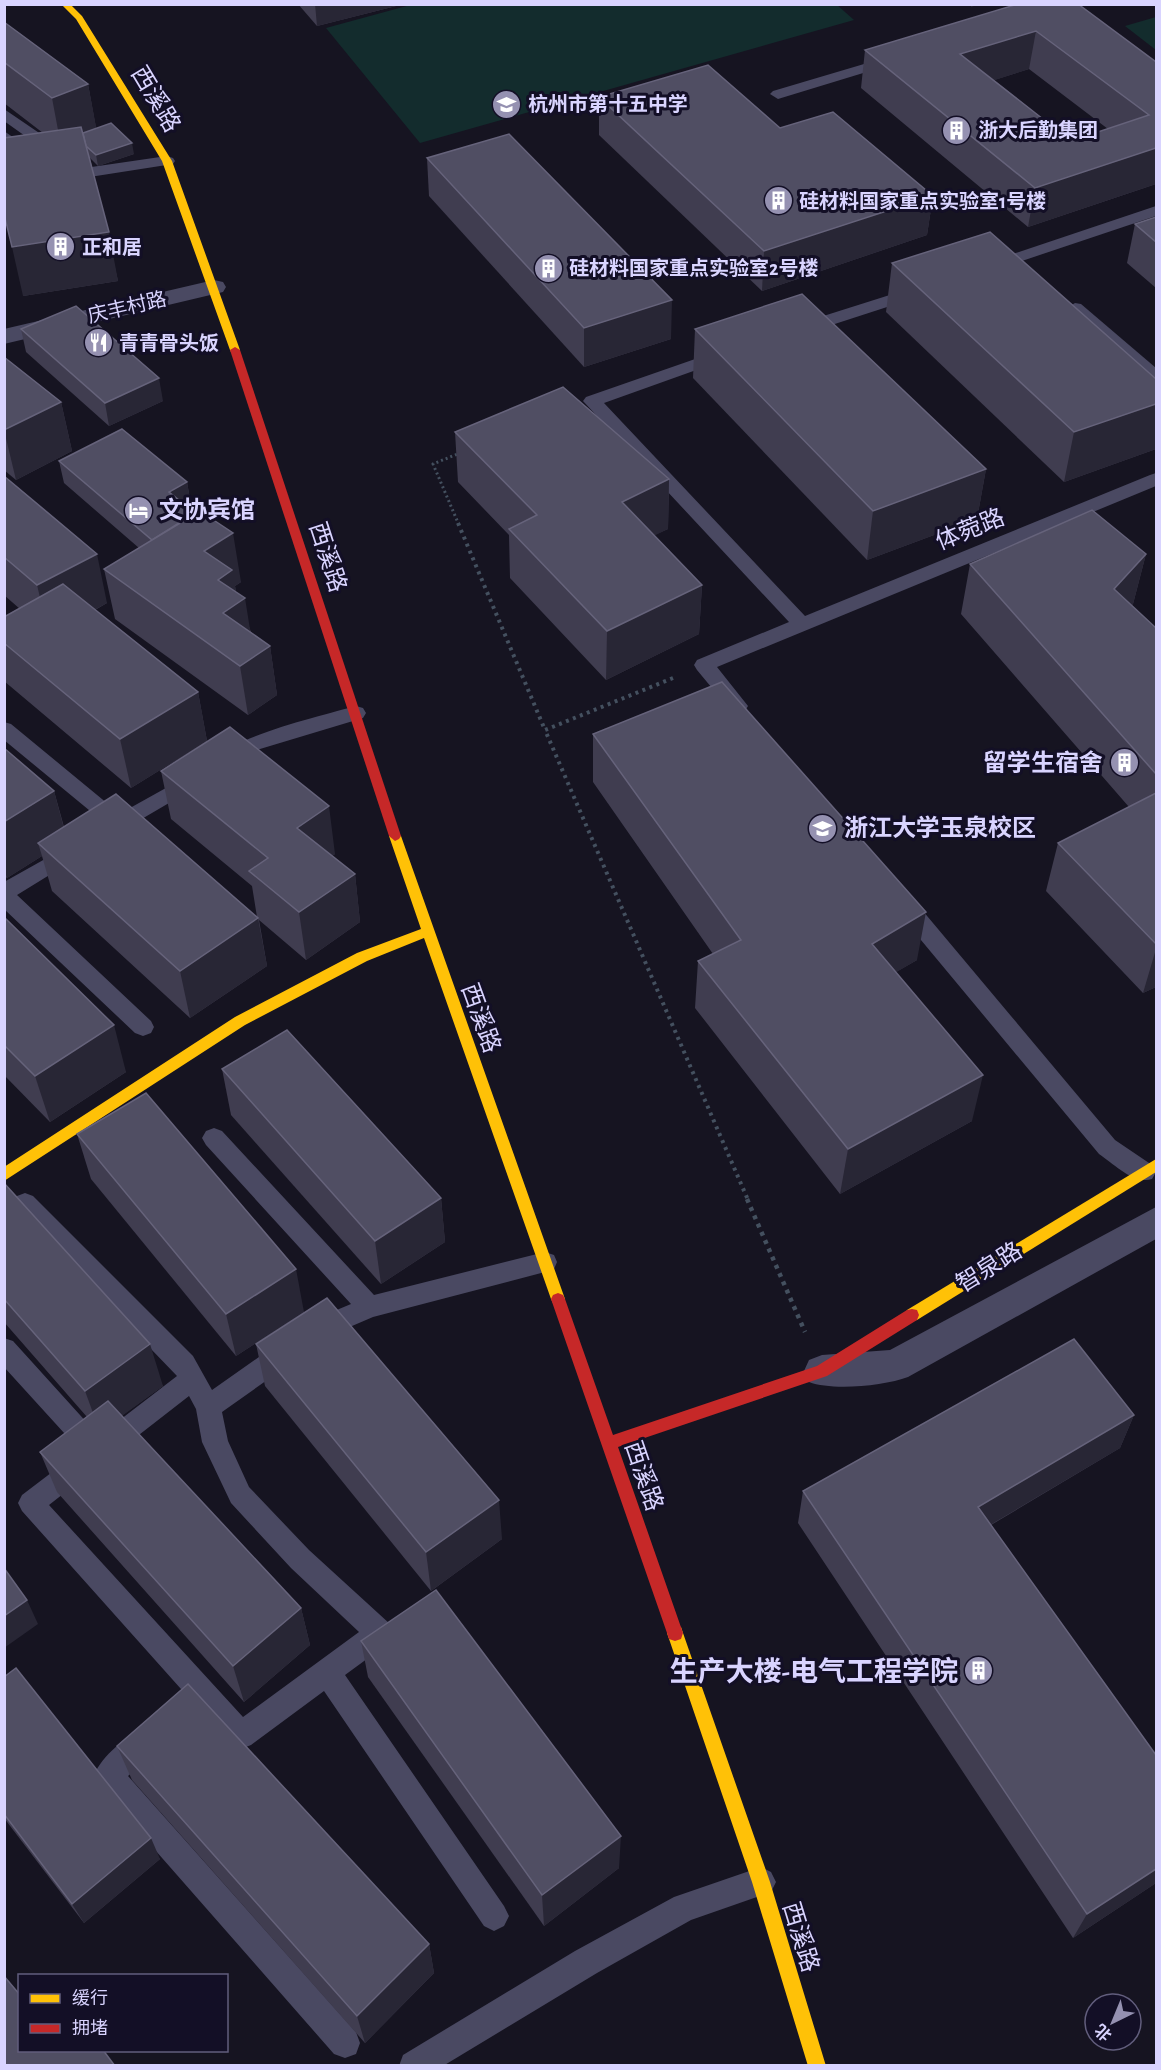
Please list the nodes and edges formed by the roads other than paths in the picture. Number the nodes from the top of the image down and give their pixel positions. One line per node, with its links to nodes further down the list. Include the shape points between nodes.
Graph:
1 (65, 4): 7 (main road, 西溪路, via 85,26)
2 (910, 54): 3 (lane)
3 (778, 93)
4 (4, 112): 6 (lane, via 46,144)
5 (4, 135): 6 (lane)
6 (26, 154): 8 (lane); 9 (lane)
7 (166, 160): 10 (lane); 16 (main road, 西溪路)
8 (4, 163)
9 (36, 171)
10 (53, 177)
11 (1156, 211): 12 (lane)
12 (1016, 259): 13 (lane); 14 (lane)
13 (970, 273)
14 (1034, 273)
15 (936, 285): 18 (lane)
16 (214, 287): 19 (street, 庆丰村路); 24 (main road, 西溪路)
17 (1060, 295): 21 (lane)
18 (788, 333)
19 (4, 337)
20 (743, 348): 23 (lane, via 592,401)
21 (1156, 376)
22 (1156, 479): 23 (lane, 体菀路)
23 (803, 625): 25 (lane, 体菀路, via 704,665)
24 (356, 713): 27 (lane, via 253,744); 31 (main road, 西溪路)
25 (750, 720)
26 (4, 729): 27 (lane, via 102,810)
27 (134, 815): 28 (lane); 30 (lane)
28 (152, 830)
29 (894, 892): 34 (lane, via 1107,1147)
30 (4, 895): 32 (lane)
31 (427, 932): 35 (main road, via 362,957 240,1021); 38 (main road, 西溪路)
32 (142, 1027)
33 (214, 1138): 39 (lane)
34 (1150, 1168): 41 (main road, 智泉路)
35 (4, 1175)
36 (26, 1203): 42 (lane, via 184,1364)
37 (1156, 1222): 41 (street, 智泉路, via 895,1366)
38 (545, 1262): 39 (lane); 44 (main road, 西溪路)
39 (369, 1306): 43 (lane, via 316,1331)
40 (4, 1349): 45 (lane)
41 (822, 1371): 44 (main road, 智泉路)
42 (192, 1379): 43 (lane); 45 (lane)
43 (208, 1407): 46 (lane, via 215,1442 240,1496 300,1559 380,1633)
44 (609, 1443): 48 (main road, 西溪路)
45 (98, 1452): 47 (lane, via 31,1503)
46 (327, 1672): 47 (lane, via 241,1735); 49 (lane)
47 (184, 1706): 50 (lane, via 108,1776)
48 (761, 1882): 51 (lane, via 684,1906); 52 (main road, 西溪路)
49 (494, 1916)
50 (345, 2043)
51 (414, 2066)
52 (817, 2066)

